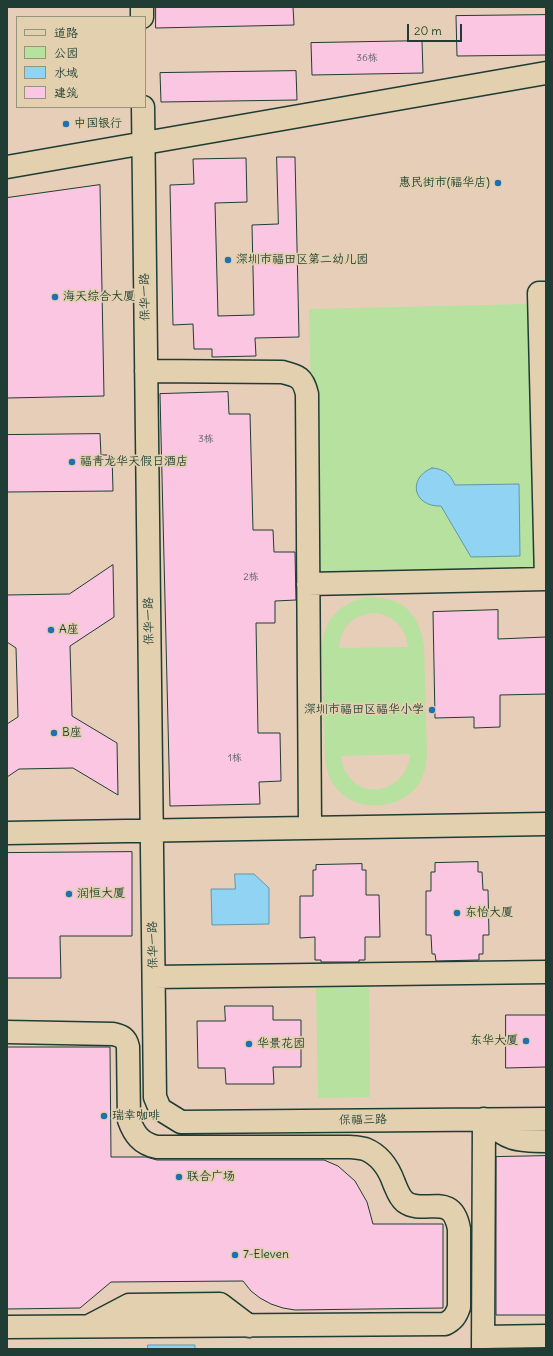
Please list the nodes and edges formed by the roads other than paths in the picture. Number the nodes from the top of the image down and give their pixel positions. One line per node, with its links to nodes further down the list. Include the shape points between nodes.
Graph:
1 (546, 73): 3 (street)
2 (143, 108): 3 (street, 保华一路)
3 (144, 143): 4 (street); 6 (street, 保华一路)
4 (7, 167)
5 (546, 293): 7 (street, via 539,293 546,578)
6 (146, 371): 7 (street, via 282,372 296,376 304,384 307,394); 10 (street, 保华一路)
7 (308, 584): 9 (street)
8 (546, 824): 9 (street)
9 (310, 828): 10 (street)
10 (152, 831): 11 (street); 13 (street, 保华一路)
11 (7, 833)
12 (546, 972): 13 (street)
13 (154, 977): 17 (street, 保华一路, via 155,1098 160,1109)
14 (7, 1032): 19 (street, via 113,1034 124,1038 128,1048 129,1120 133,1131 148,1145 365,1149 378,1157 388,1168 399,1196 405,1202 414,1206 439,1206 447,1209 457,1219 459,1229 459,1307 456,1316 445,1324)
15 (484, 1119): 16 (street, 保福三路); 17 (street, 保福三路); 18 (street, via 509,1137 524,1141); 21 (street)
16 (546, 1119)
17 (181, 1122)
18 (546, 1141)
19 (7, 1327)
20 (546, 1336): 21 (street)
21 (483, 1343)

